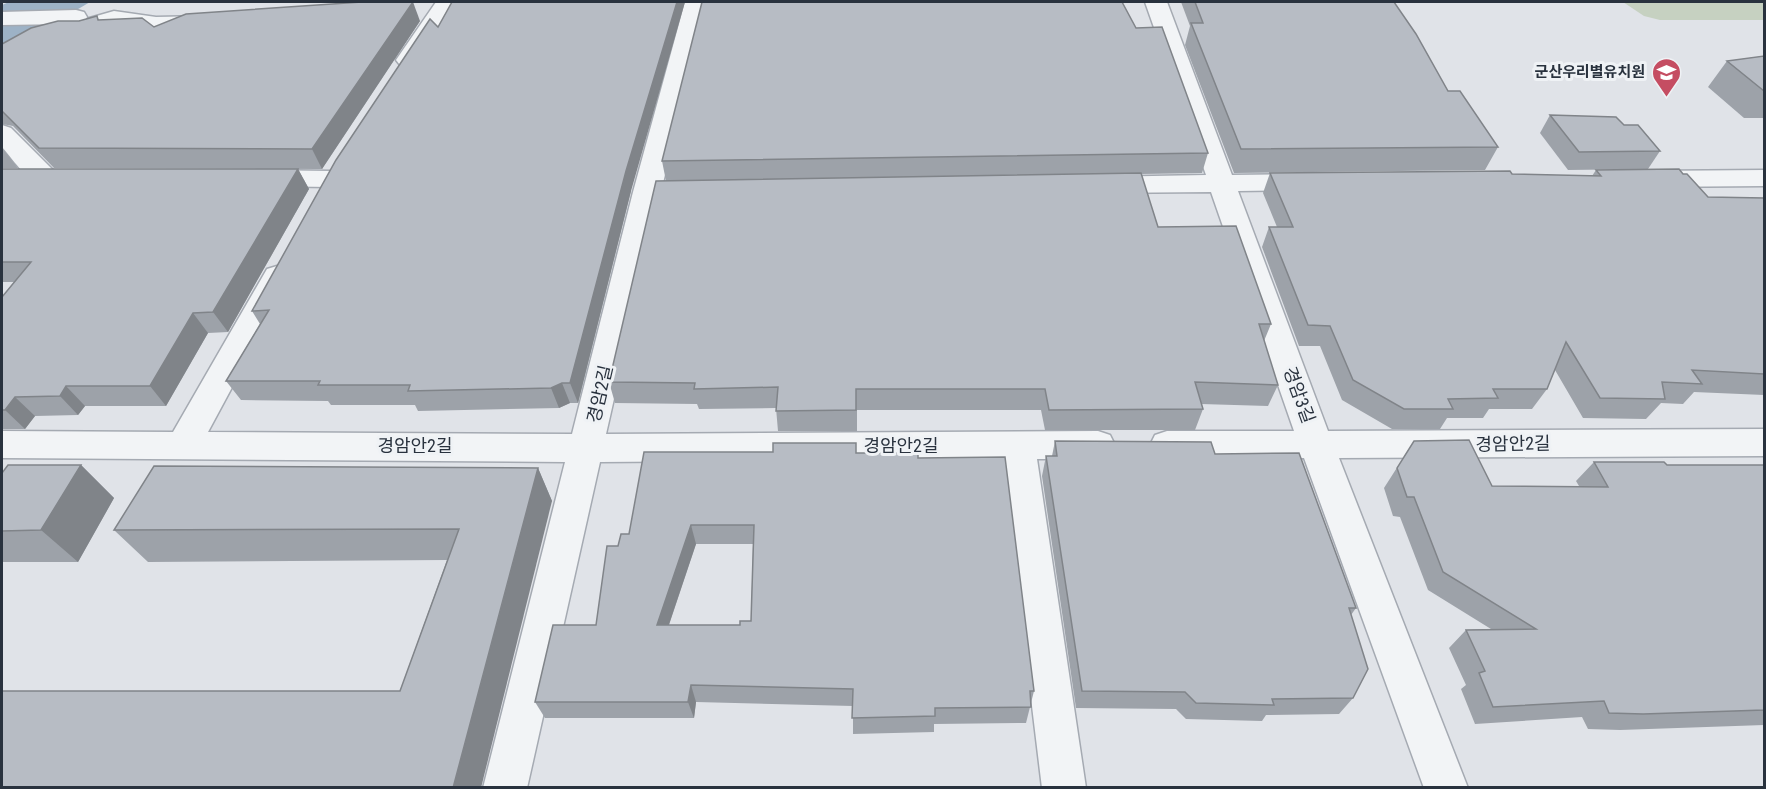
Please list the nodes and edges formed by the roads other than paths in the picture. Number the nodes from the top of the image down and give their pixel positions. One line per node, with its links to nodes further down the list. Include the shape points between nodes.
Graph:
1 (146, 2): 7 (street)
2 (169, 2): 9 (street)
3 (696, 2): 21 (street, 경암2길)
4 (1156, 2): 18 (street, 경암3길)
5 (442, 4): 11 (street)
6 (2, 18): 7 (street)
7 (114, 18): 9 (street); 10 (street, via 35,39)
8 (226, 23): 9 (street)
9 (156, 24)
10 (2, 59)
11 (394, 82)
12 (2, 133): 13 (street, via 58,178)
13 (13, 178)
14 (236, 178): 22 (street, via 337,169)
15 (1764, 178): 16 (street)
16 (1623, 180)
17 (1340, 182): 18 (street)
18 (1222, 183): 19 (street); 28 (street, 경암3길)
19 (1078, 185)
20 (719, 191): 21 (street)
21 (647, 192): 29 (street, 경암2길)
22 (314, 209)
23 (291, 250): 25 (street)
24 (1764, 442): 28 (street, 경암안2길)
25 (184, 444): 26 (street, 경암안2길); 29 (street, 경암안2길)
26 (2, 445)
27 (1018, 445): 28 (street, 경암안2길); 29 (street, 경암안2길); 31 (street)
28 (1317, 446): 32 (street, 경암3길)
29 (587, 448): 30 (street, 경암2길)
30 (505, 788)
31 (1064, 788)
32 (1446, 788)

